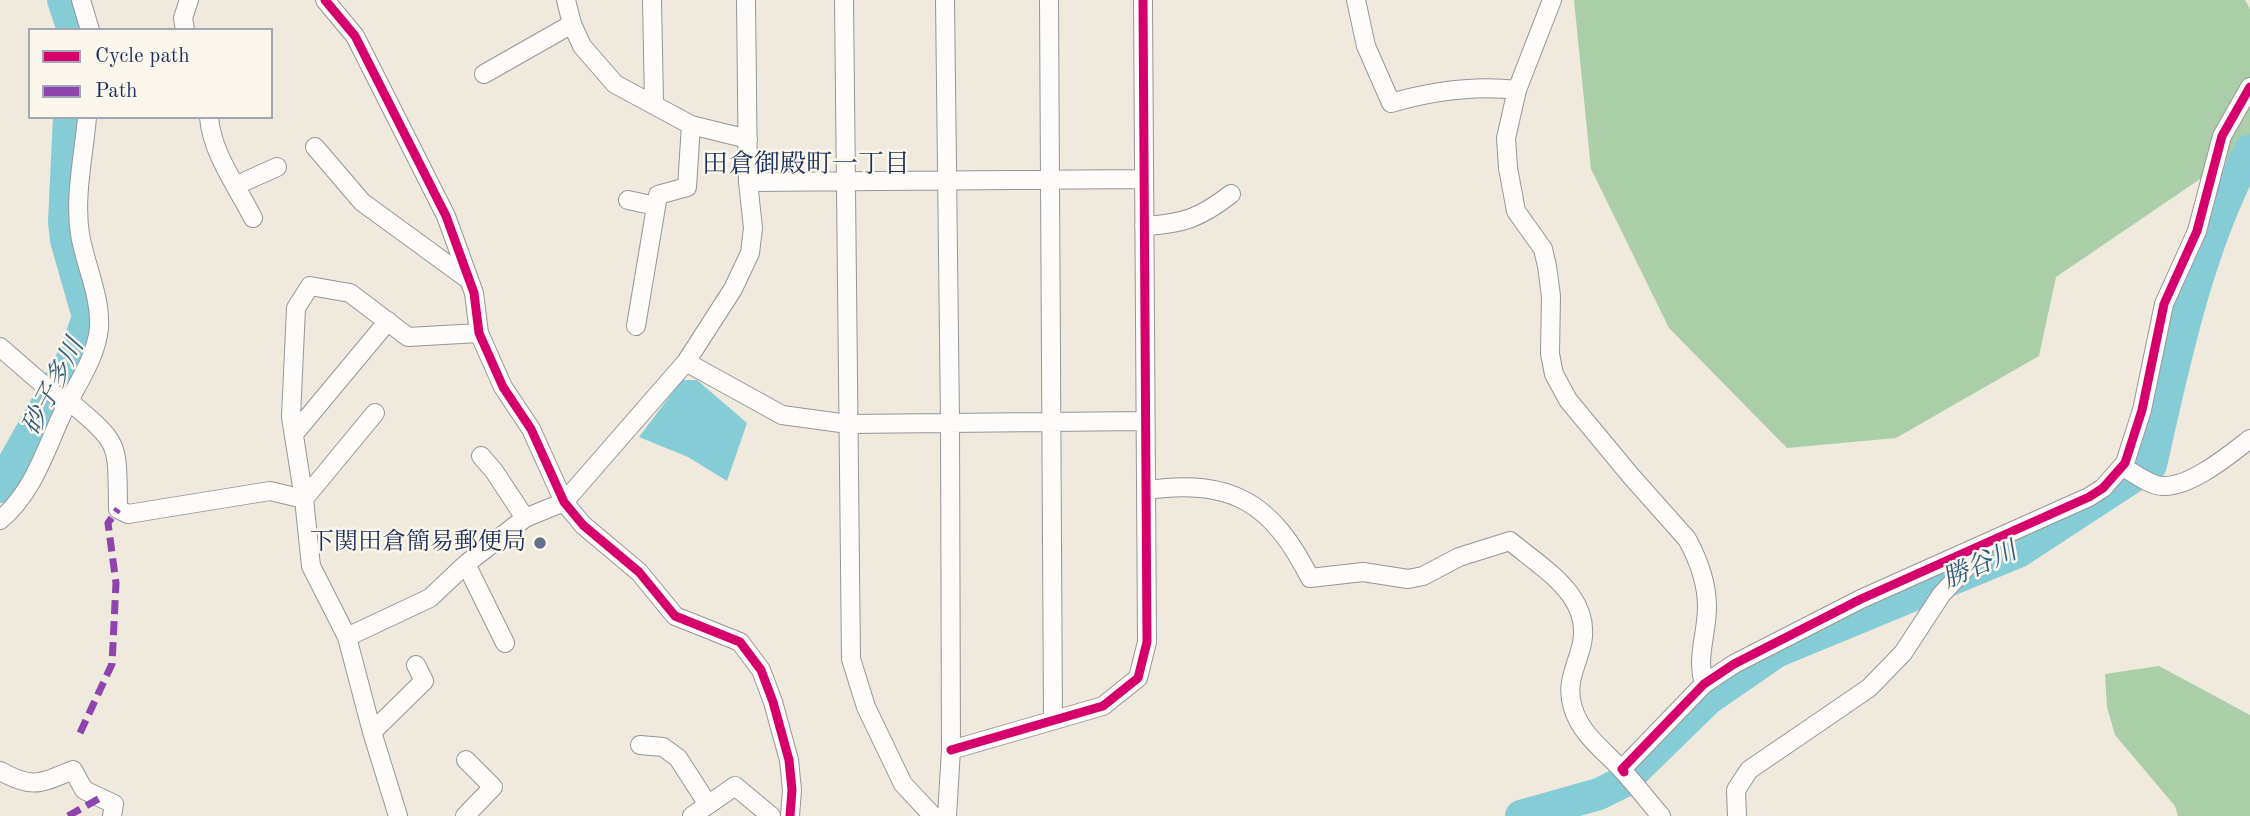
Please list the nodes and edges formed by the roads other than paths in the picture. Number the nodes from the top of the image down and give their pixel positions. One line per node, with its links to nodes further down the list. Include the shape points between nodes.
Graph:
1 (81, 0): 14 (street)
2 (189, 0): 15 (street)
3 (325, 0): 37 (street, via 355,36 446,216)
4 (566, 0): 13 (street)
5 (652, 0): 19 (street)
6 (746, 0): 23 (street)
7 (844, 0): 28 (street)
8 (945, 0): 29 (street)
9 (1049, 0): 27 (street)
10 (1143, 0): 26 (street)
11 (1356, 0): 18 (street, via 1366,46 1391,103 1440,91)
12 (1552, 0): 18 (street)
13 (572, 24): 16 (street); 19 (street, via 582,46 615,84)
14 (89, 28)
15 (185, 28)
16 (484, 74)
17 (2250, 87): 52 (street, via 2222,136 2205,209 2164,304 2142,410)
18 (1517, 90): 63 (street, via 1507,121 1508,168 1516,211 1543,249 1551,296 1554,374 1568,400 1694,551 1707,608 1700,657)
19 (654, 102): 22 (street)
20 (87, 119): 43 (street, via 80,234 99,308 99,329 87,366)
21 (209, 119): 31 (street, via 223,164)
22 (691, 125): 23 (street); 34 (street, via 687,187 658,195)
23 (748, 138): 30 (street)
24 (315, 147): 37 (street, via 362,202)
25 (277, 167): 31 (street)
26 (1144, 179): 27 (street); 36 (street)
27 (1049, 180): 29 (street); 47 (street)
28 (846, 181): 29 (street); 30 (street); 48 (street)
29 (946, 181): 46 (street)
30 (748, 182): 42 (street, via 753,228 750,253 733,289)
31 (237, 186): 35 (street)
32 (1231, 194): 36 (street, via 1180,224)
33 (628, 200): 34 (street)
34 (656, 206): 39 (street)
35 (253, 218)
36 (1144, 226): 45 (street)
37 (469, 280): 40 (street)
38 (388, 321): 40 (street, via 408,337); 49 (street); 49 (street, via 350,293 310,286 296,308)
39 (636, 326)
40 (478, 333): 55 (street, via 503,387 531,429)
41 (0, 346): 43 (street)
42 (686, 362): 48 (street, via 782,415); 55 (street)
43 (65, 400): 54 (street, via 107,432 116,447 118,509 128,514 270,491); 57 (street, via 53,440 28,486)
44 (375, 413): 54 (street)
45 (1144, 421): 47 (street); 53 (street)
46 (950, 422): 47 (street); 48 (street); 67 (street)
47 (1051, 423): 64 (street)
48 (848, 424): 78 (street, via 850,659 866,707 903,784)
49 (294, 435): 54 (street)
50 (2250, 439): 52 (street, via 2201,473 2177,483 2163,486)
51 (481, 456): 56 (street)
52 (2123, 467): 58 (street, via 2089,497)
53 (1147, 490): 64 (street, via 1147,642 1138,678 1103,706); 70 (street, via 1201,487 1244,498 1277,524 1310,578 1363,572 1408,579 1510,541 1573,596 1583,642 1570,684 1574,710 1585,732)
54 (304, 499): 60 (street, via 311,566)
55 (564, 502): 56 (street); 77 (street, via 583,525 639,572 675,615 740,642 761,670 789,760)
56 (524, 518): 59 (street)
57 (0, 520)
58 (1989, 542): 63 (street, via 1767,645); 81 (street, via 1941,595 1903,653 1869,688 1749,770 1736,790)
59 (466, 564): 60 (street, via 430,598); 61 (street)
60 (348, 637): 65 (street)
61 (505, 643)
62 (416, 666): 65 (street, via 424,681)
63 (1704, 684): 70 (street)
64 (1053, 720): 67 (street)
65 (372, 732): 73 (street)
66 (640, 745): 71 (street, via 663,747 678,758)
67 (951, 750): 79 (street)
68 (466, 760): 74 (street, via 493,787)
69 (0, 771): 72 (street, via 35,785 73,770 84,790 114,804)
70 (1627, 775): 80 (street)
71 (708, 803): 75 (street); 76 (street, via 735,786)
72 (112, 816)
73 (398, 816)
74 (465, 816)
75 (692, 816)
76 (771, 816)
77 (790, 816)
78 (933, 816)
79 (947, 816)
80 (1661, 816)
81 (1737, 816)

